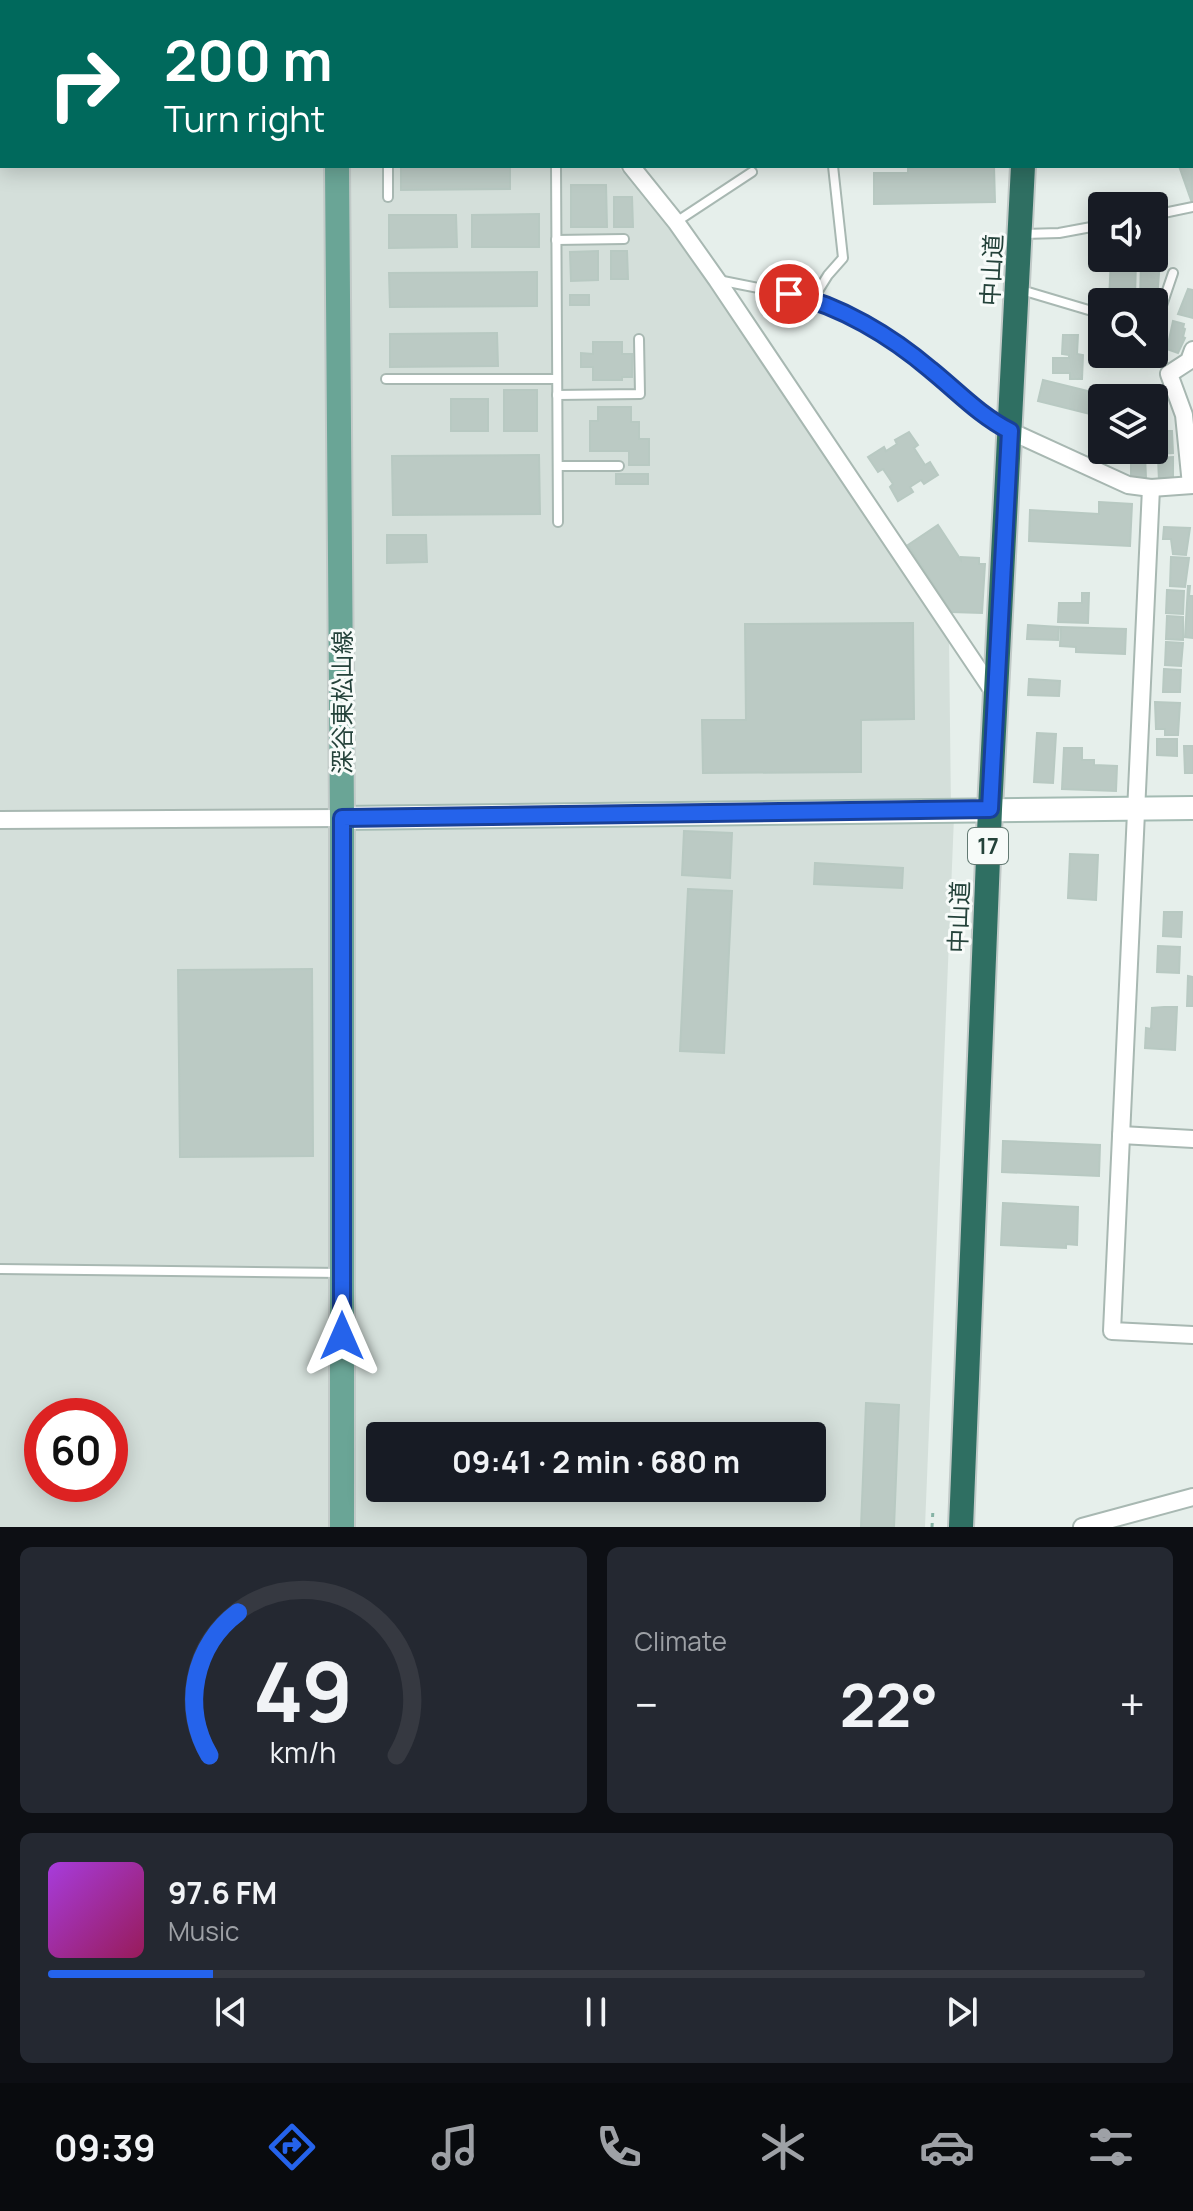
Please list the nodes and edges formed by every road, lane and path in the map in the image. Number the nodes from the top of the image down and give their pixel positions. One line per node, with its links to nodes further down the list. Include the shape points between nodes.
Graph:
1 (337, 168): 37 (main road, 深谷東松山線)
2 (388, 168): 8 (lane)
3 (556, 168): 15 (lane)
4 (633, 168): 11 (street)
5 (833, 168): 20 (lane, via 843,258)
6 (1023, 168): 13 (highway, 中山道 / 17)
7 (752, 172): 11 (lane)
8 (388, 197)
9 (1193, 207): 10 (lane)
10 (1168, 212)
11 (676, 222): 17 (street)
12 (1088, 228): 13 (lane)
13 (1021, 234): 18 (highway, 中山道 / 17)
14 (624, 239): 15 (lane)
15 (556, 240): 25 (lane)
16 (1173, 273): 19 (lane)
17 (717, 280): 20 (lane); 33 (street)
18 (1018, 288): 21 (lane); 27 (highway, 中山道 / 17)
19 (1168, 288)
20 (813, 299): 27 (lane, via 887,336 987,419)
21 (1088, 310)
22 (639, 339): 26 (lane, via 640,394)
23 (1193, 350): 30 (street, via 1189,361 1169,374 1184,415)
24 (386, 379): 25 (lane)
25 (557, 379): 26 (lane)
26 (557, 395): 28 (lane)
27 (1010, 431): 31 (street, via 1128,485); 33 (highway, 中山道 / 17)
28 (558, 466): 29 (lane); 32 (lane)
29 (619, 466)
30 (1192, 485): 31 (street)
31 (1151, 488): 36 (street)
32 (558, 522)
33 (995, 694): 35 (highway, 中山道 / 17)
34 (1193, 808): 36 (street)
35 (990, 809): 36 (street); 37 (street); 49 (highway, 中山道 / 17)
36 (1136, 809): 39 (street)
37 (342, 818): 38 (street); 42 (main road, 深谷東松山線)
38 (0, 820)
39 (1121, 1135): 40 (street); 43 (street, via 1112,1331)
40 (1193, 1139)
41 (0, 1269): 42 (lane)
42 (342, 1273): 47 (main road, 深谷東松山線)
43 (1193, 1335)
44 (1193, 1497): 46 (street)
45 (933, 1509): 48 (path)
46 (1100, 1524): 50 (street)
47 (342, 1527)
48 (932, 1527)
49 (961, 1527)
50 (1082, 1527)

